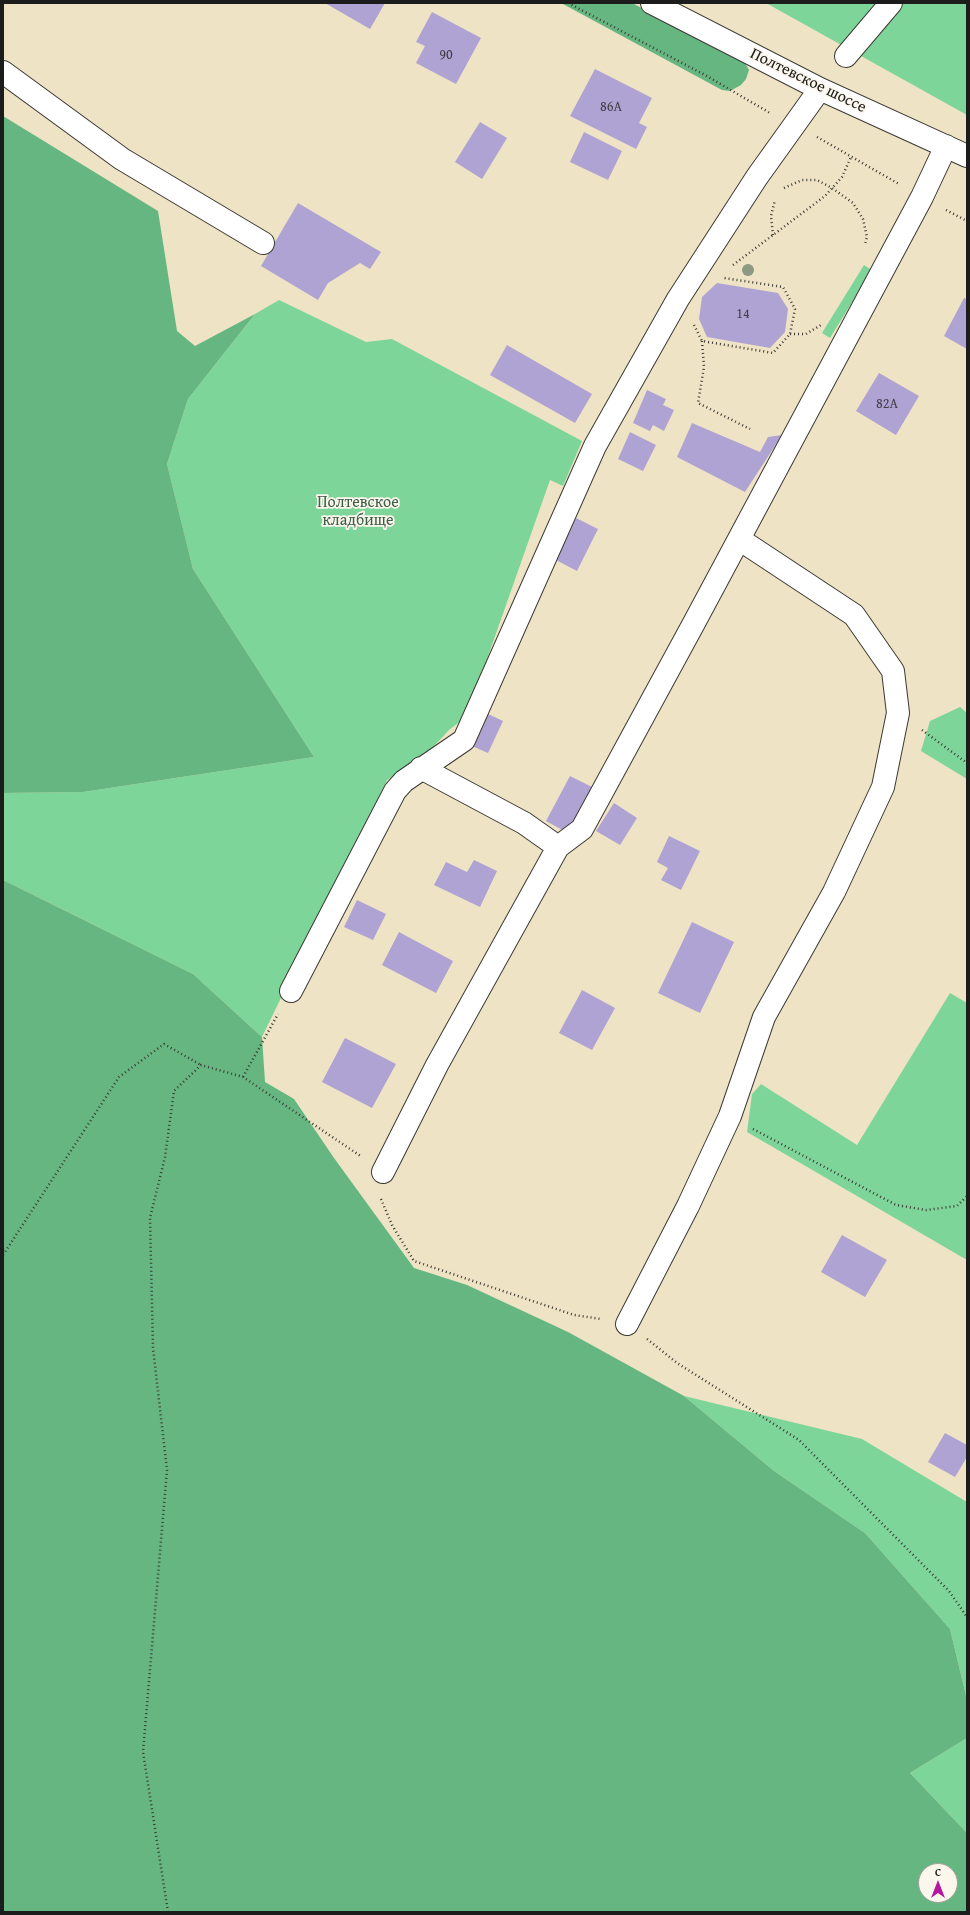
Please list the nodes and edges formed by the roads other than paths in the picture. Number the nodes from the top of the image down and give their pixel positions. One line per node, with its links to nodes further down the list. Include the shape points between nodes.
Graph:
1 (652, 3): 5 (street, Полтевское шоссе)
2 (891, 3): 3 (street)
3 (846, 56)
4 (3, 72): 8 (street, via 122,158)
5 (820, 89): 6 (street, Полтевское шоссе); 10 (street, via 756,177 678,299 595,446 464,740)
6 (946, 146): 7 (street, Полтевское шоссе); 9 (street, via 922,197)
7 (967, 156)
8 (263, 242)
9 (739, 539): 11 (street, via 582,829); 14 (street, via 854,615 893,670 898,713 883,787 834,892 764,1017 730,1116 688,1206)
10 (421, 768): 11 (street, via 524,823); 12 (street, via 395,791)
11 (558, 847): 13 (street, via 437,1065)
12 (291, 991)
13 (383, 1172)
14 (627, 1324)

